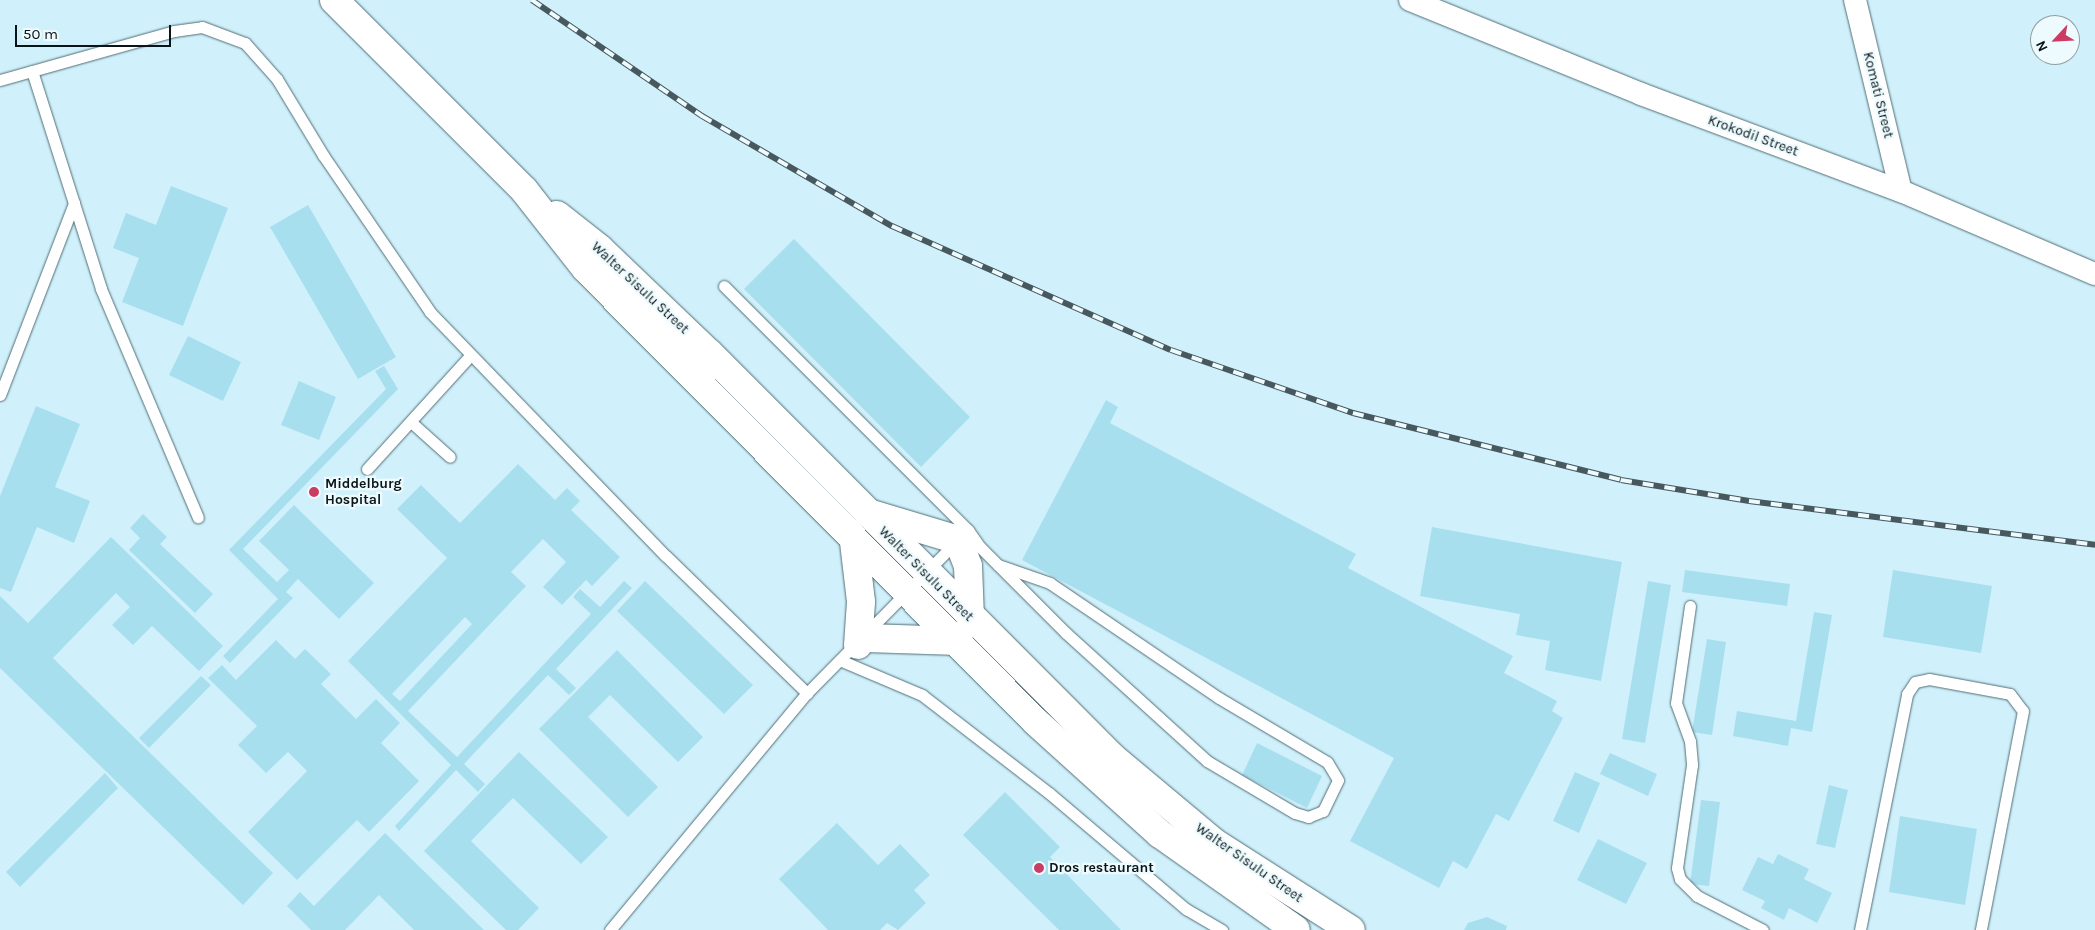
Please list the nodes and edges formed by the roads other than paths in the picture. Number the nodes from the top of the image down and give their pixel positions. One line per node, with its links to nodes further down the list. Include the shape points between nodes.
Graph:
1 (334, 0): 6 (main road, Walter Sisulu Street)
2 (1410, 0): 7 (street, Krokodil Street, via 1641,94)
3 (1856, 0): 7 (street, Komati Street)
4 (32, 71): 5 (lane); 8 (lane); 11 (lane, via 147,36 202,27 245,43 277,79 405,280)
5 (0, 80)
6 (524, 190): 16 (main road, Walter Sisulu Street, via 600,248 709,353); 19 (main road, Walter Sisulu Street, via 586,270)
7 (1901, 191): 9 (street, Krokodil Street)
8 (74, 203): 12 (lane); 17 (lane, via 105,298)
9 (2095, 274)
10 (724, 286): 18 (lane)
11 (469, 357): 13 (lane); 26 (lane)
12 (1, 389)
13 (411, 422): 14 (lane); 15 (lane)
14 (450, 457)
15 (367, 469)
16 (863, 512): 18 (main road); 21 (main road, Walter Sisulu Street)
17 (198, 517)
18 (963, 535): 20 (lane); 21 (lane); 24 (main road, via 968,566)
19 (854, 542): 22 (main road, Walter Sisulu Street); 25 (main road, via 861,602)
20 (998, 565): 20 (lane, via 1050,582 1219,698 1326,762 1338,780 1324,811 1308,817 1295,813 1207,760)
21 (928, 573): 22 (lane); 24 (main road, Walter Sisulu Street)
22 (908, 594): 24 (main road, Walter Sisulu Street); 25 (lane)
23 (1690, 606): 27 (lane, via 1676,703 1689,735 1692,765 1677,868 1687,889)
24 (964, 629): 25 (main road); 30 (main road, Walter Sisulu Street, via 1036,722 1160,834); 31 (main road, Walter Sisulu Street, via 1215,843)
25 (855, 648): 26 (lane); 29 (lane, via 1049,792 1186,909)
26 (807, 693): 28 (lane)
27 (1758, 929)
28 (610, 930)
29 (1222, 930)
30 (1296, 930)
31 (1351, 930)
32 (1860, 930): 33 (lane, via 1907,694 1915,682 1929,679 2010,694 2023,711)
33 (1981, 930)

